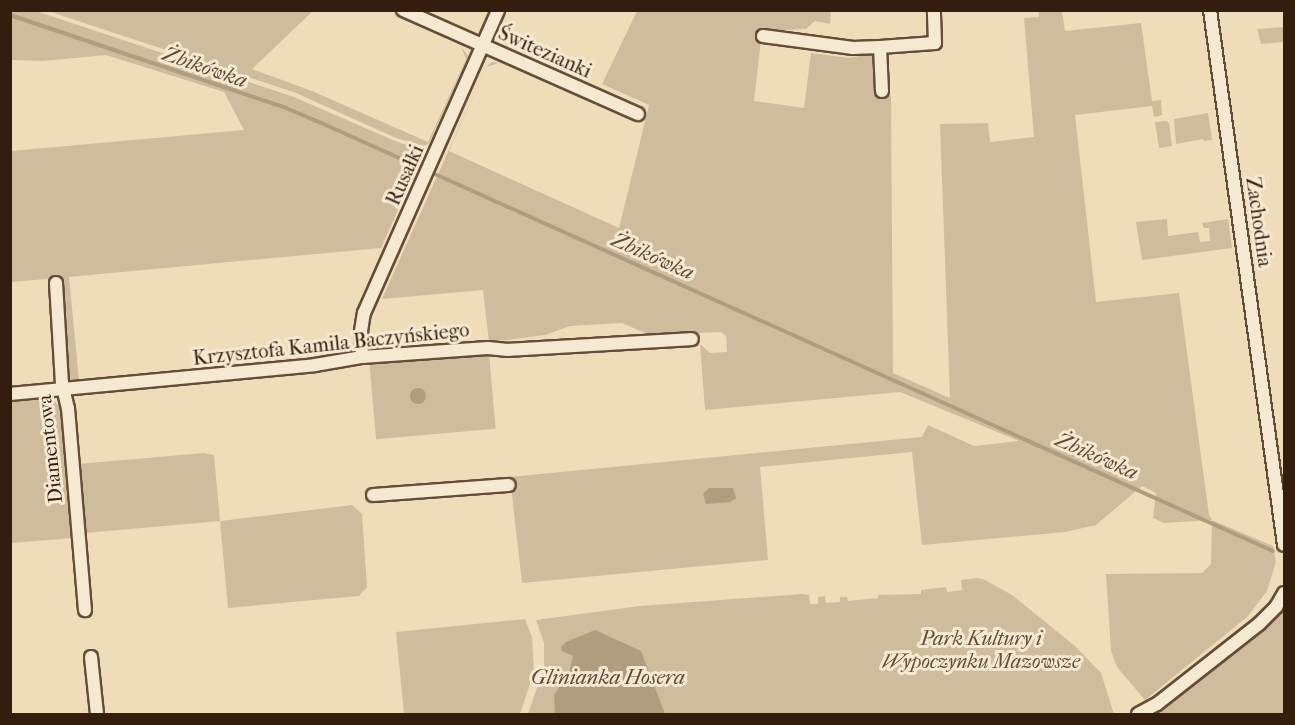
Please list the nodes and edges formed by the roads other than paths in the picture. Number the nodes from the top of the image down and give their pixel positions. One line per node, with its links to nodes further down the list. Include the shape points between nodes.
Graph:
1 (403, 10): 6 (street, Świtezianki)
2 (498, 10): 6 (street, Rusałki)
3 (934, 10): 7 (street, via 934,43)
4 (1210, 10): 17 (street, Zachodnia)
5 (763, 36): 7 (street, via 853,48)
6 (483, 46): 9 (street, Świtezianki); 12 (street, Rusałki, via 364,314)
7 (886, 47): 8 (street)
8 (882, 91)
9 (638, 114)
10 (56, 283): 13 (street, Diamentowa)
11 (692, 339): 12 (street, Krzysztofa Kamila Baczyńskiego)
12 (362, 357): 13 (street, Krzysztofa Kamila Baczyńskiego)
13 (64, 390): 14 (street, Krzysztofa Kamila Baczyńskiego); 19 (street, Diamentowa)
14 (10, 394)
15 (509, 485): 16 (street)
16 (373, 495)
17 (1284, 545)
18 (1284, 594): 22 (street, via 1259,624 1157,704)
19 (85, 610)
20 (91, 657): 21 (street)
21 (97, 714)
22 (1138, 714)

